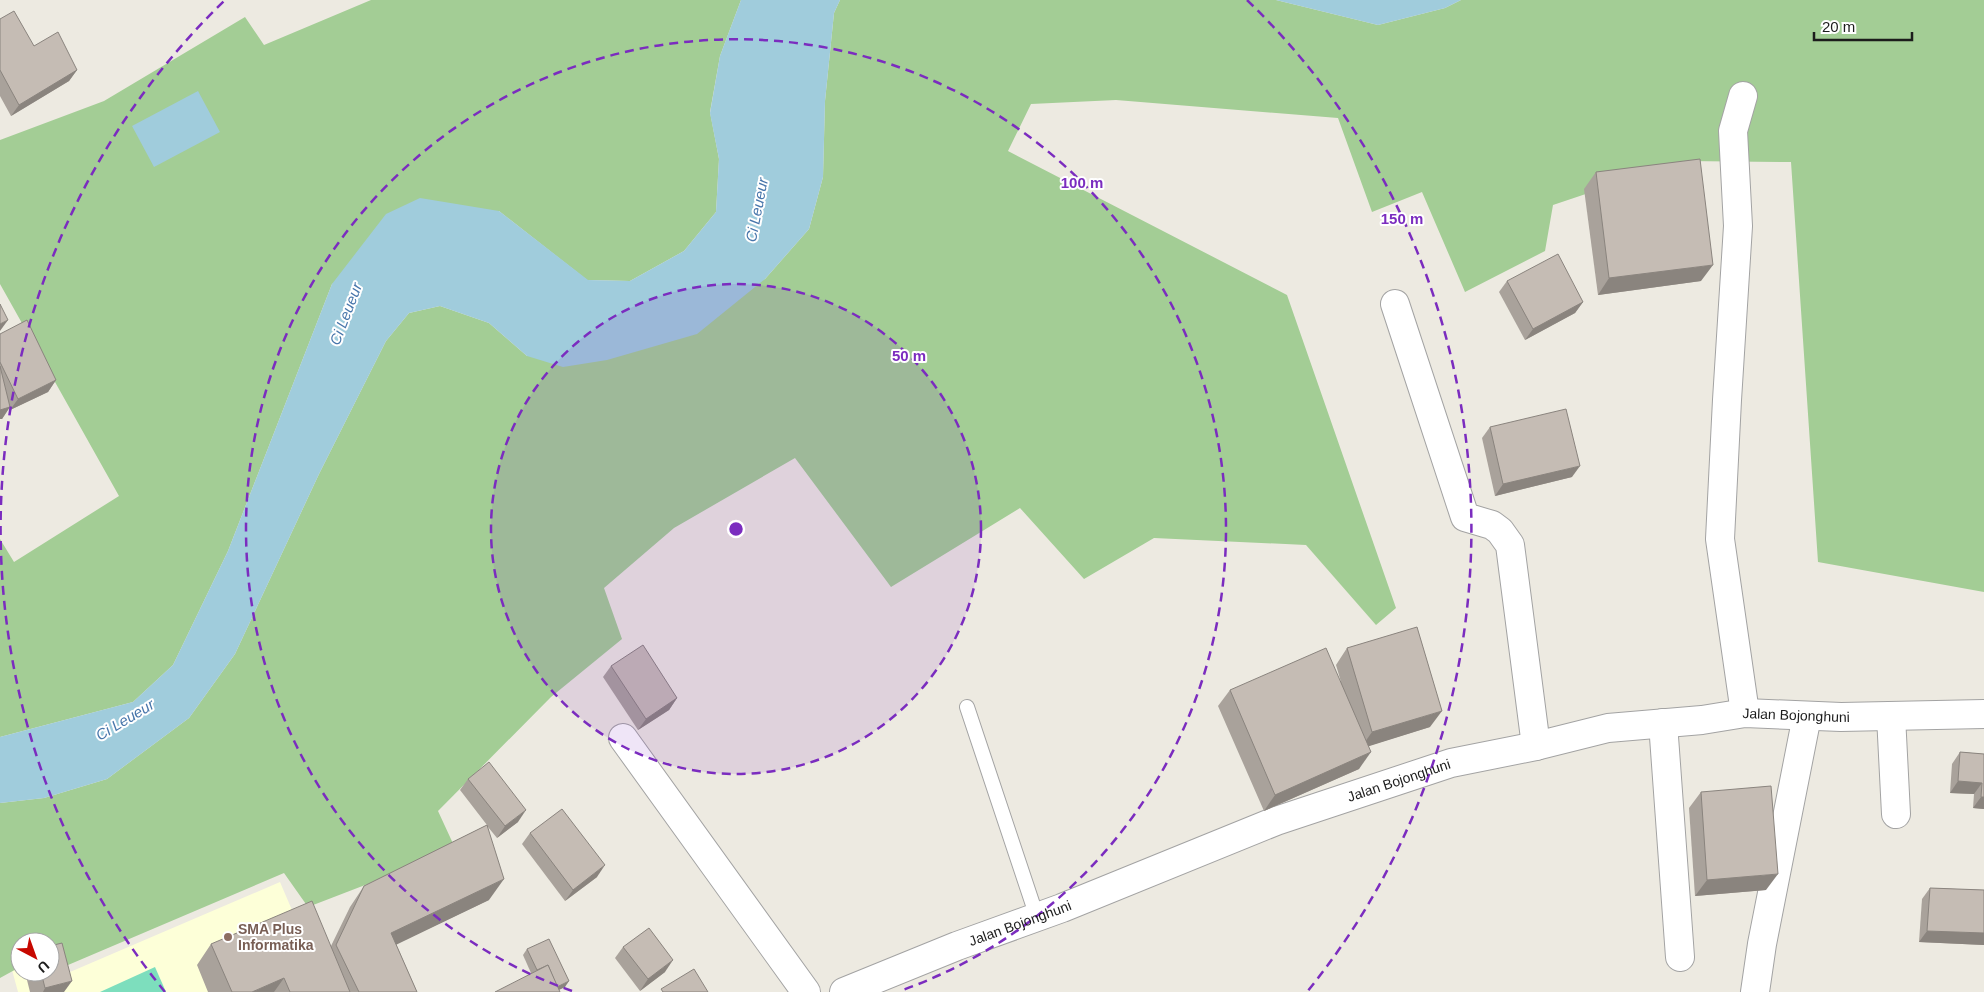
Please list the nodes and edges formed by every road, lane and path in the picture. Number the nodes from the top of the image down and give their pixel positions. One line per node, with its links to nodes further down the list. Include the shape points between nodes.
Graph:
1 (1743, 96): 4 (street, via 1733,131 1738,226 1720,539)
2 (1395, 304): 10 (street, via 1465,517 1492,525 1510,545)
3 (967, 707): 12 (lane)
4 (1745, 713): 6 (street, Jalan Bojonghuni); 8 (street, Jalan Bojonghuni)
5 (1984, 714): 7 (street, Jalan Bojonghuni)
6 (1807, 716): 7 (street, Jalan Bojonghuni); 16 (street)
7 (1891, 716): 11 (street)
8 (1663, 723): 10 (street, Jalan Bojonghuni, via 1608,728); 13 (street)
9 (623, 738): 14 (street)
10 (1536, 746): 12 (street, Jalan Bojonghuni, via 1451,763 1276,821)
11 (1896, 814)
12 (1037, 917): 15 (street, Jalan Bojonghuni)
13 (1680, 956)
14 (806, 992)
15 (844, 992)
16 (1755, 992)

